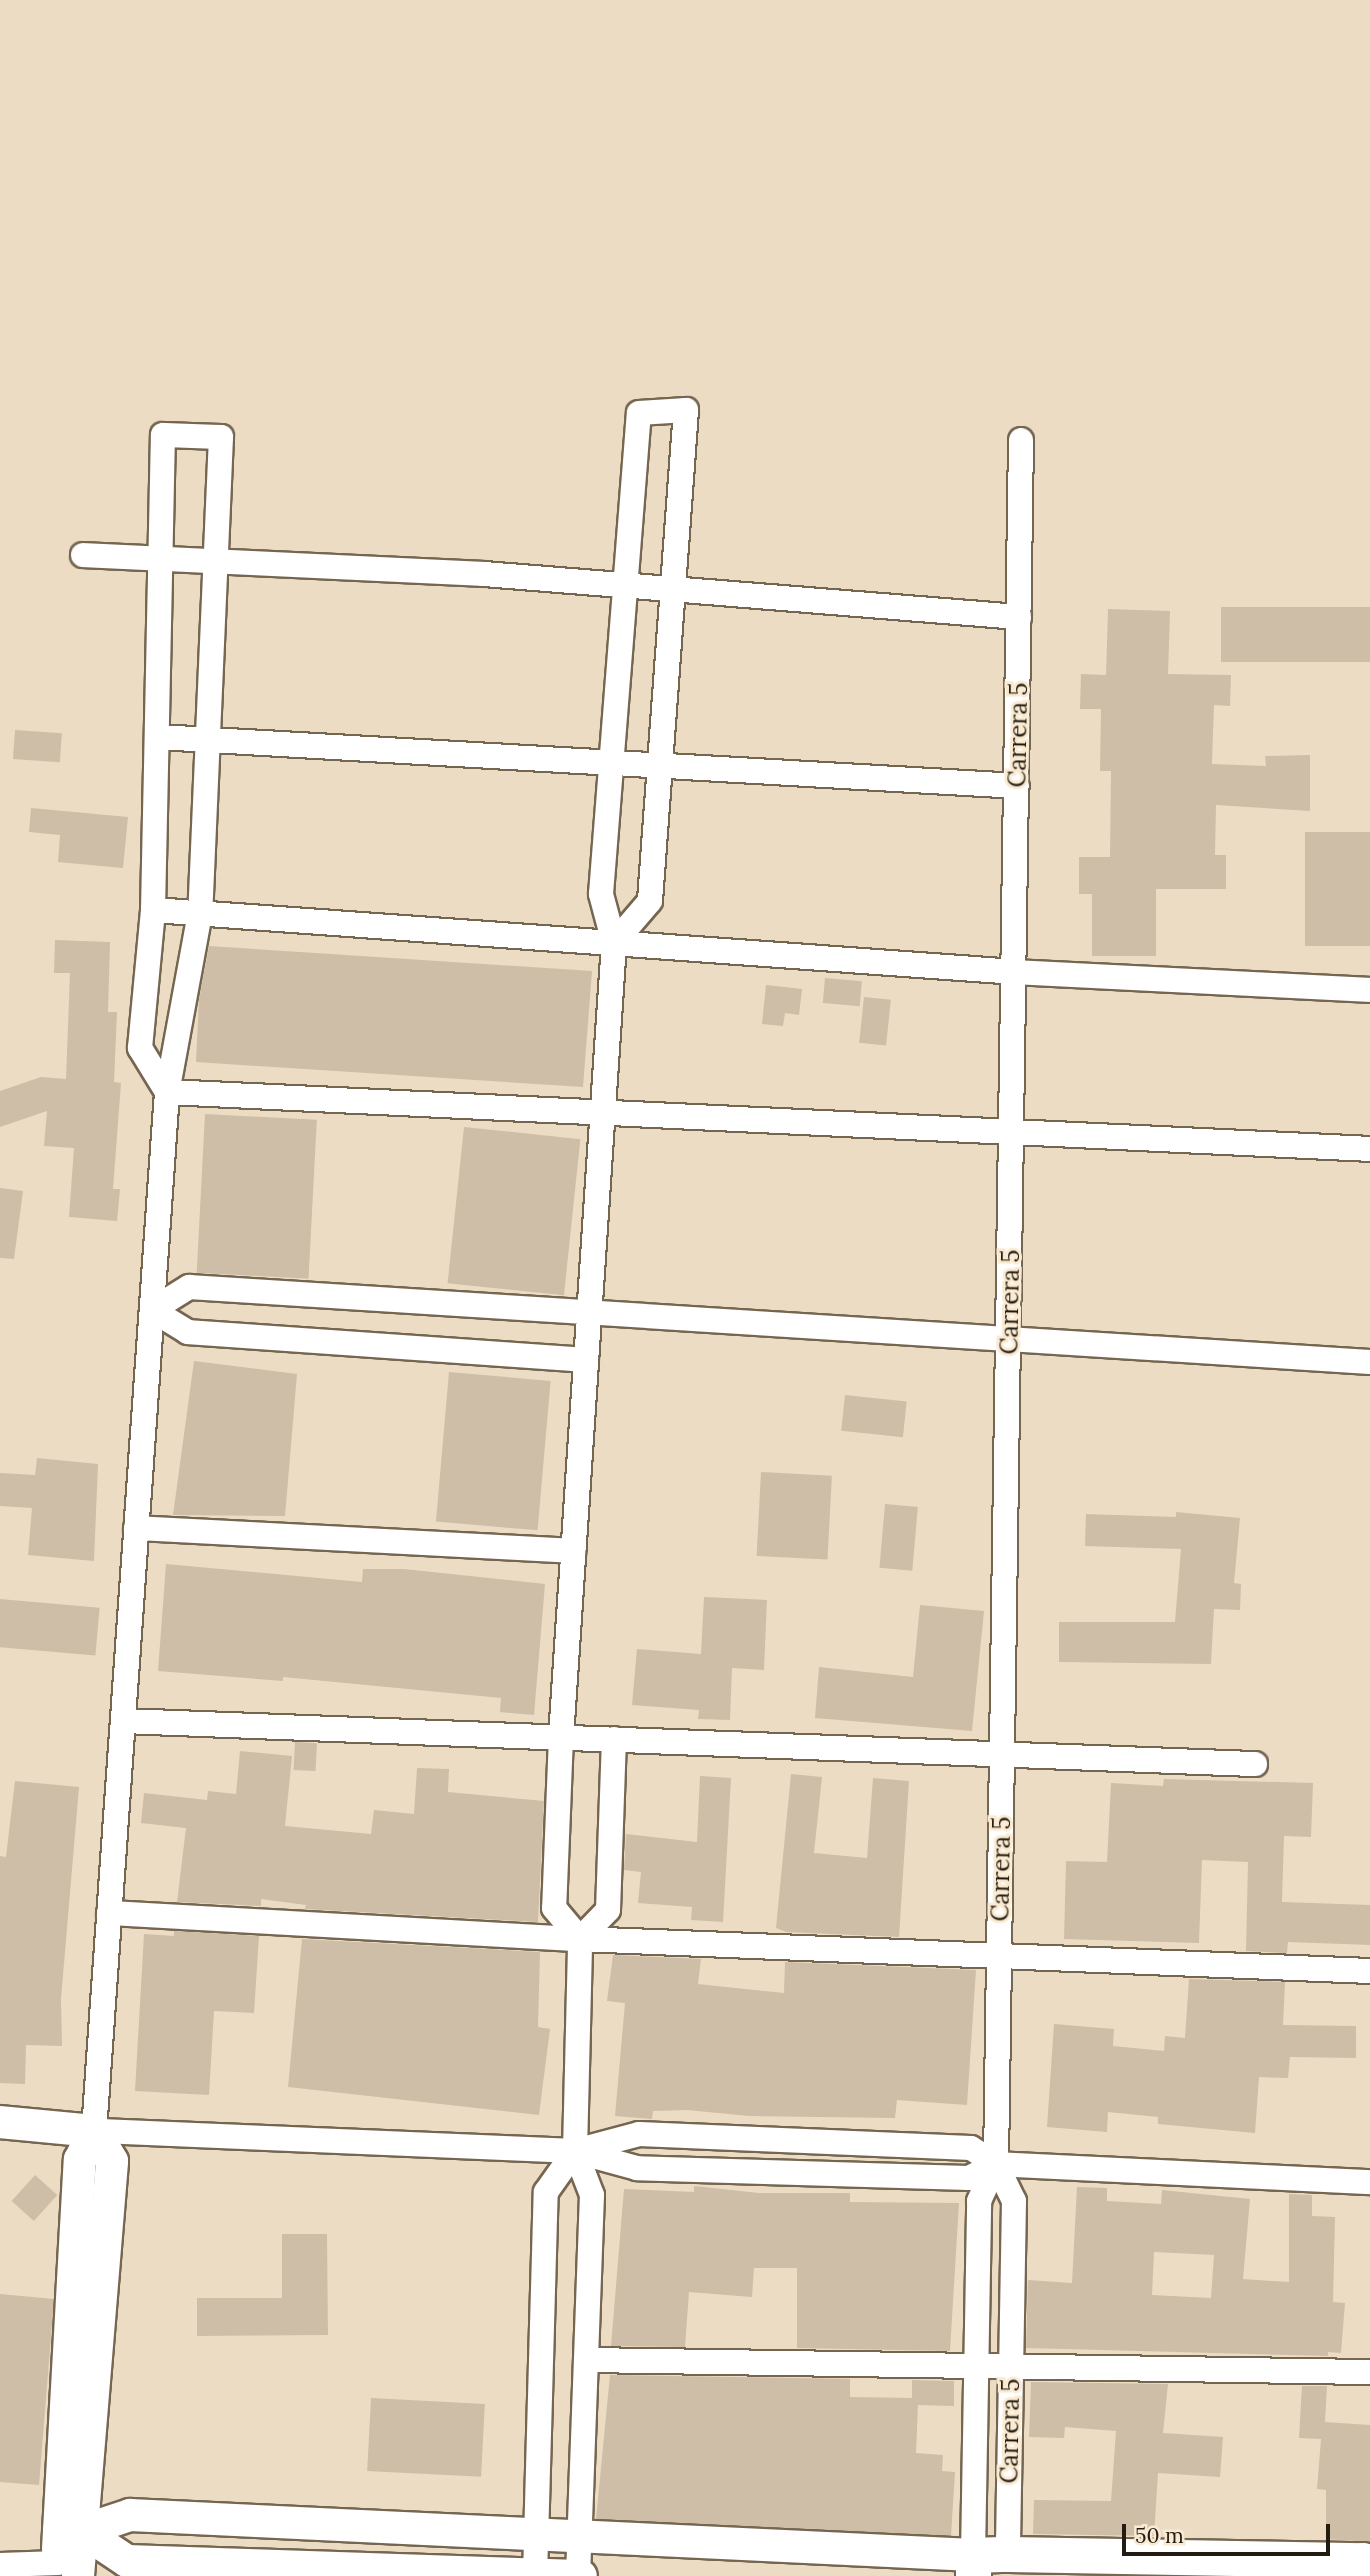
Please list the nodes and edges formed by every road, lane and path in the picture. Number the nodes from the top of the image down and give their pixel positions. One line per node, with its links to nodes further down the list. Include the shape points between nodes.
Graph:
1 (1021, 440): 7 (street, Carrera 5)
2 (83, 555): 3 (street)
3 (160, 557): 4 (street); 4 (street, via 163,435 221,437); 8 (street)
4 (216, 560): 5 (street); 9 (street)
5 (627, 584): 6 (street); 6 (street, via 639,412 686,410); 10 (street)
6 (674, 587): 7 (street); 11 (street)
7 (1019, 617): 12 (street, Carrera 5)
8 (158, 737): 9 (street); 13 (street)
9 (208, 740): 10 (street); 14 (street)
10 (614, 763): 11 (street); 15 (street, via 601,894)
11 (660, 766): 12 (street); 15 (street, via 650,901)
12 (1017, 786): 16 (street, Carrera 5)
13 (153, 910): 14 (street); 18 (street, via 140,1048)
14 (200, 913): 15 (street); 18 (street)
15 (614, 943): 16 (street); 19 (street)
16 (1015, 972): 17 (street); 20 (street, Carrera 5)
17 (1370, 990)
18 (167, 1092): 19 (street); 22 (street)
19 (603, 1114): 20 (street); 23 (street)
20 (1013, 1134): 21 (street); 24 (street, Carrera 5)
21 (1370, 1149)
22 (152, 1310): 23 (street, via 189,1287); 25 (street, via 188,1332); 27 (street)
23 (589, 1313): 24 (street); 25 (street)
24 (1009, 1338): 26 (street); 32 (street, Carrera 5)
25 (586, 1360): 28 (street)
26 (1370, 1362)
27 (136, 1528): 28 (street); 29 (street)
28 (573, 1551): 30 (street)
29 (123, 1721): 30 (street); 34 (street)
30 (561, 1737): 31 (street); 35 (street, via 554,1908)
31 (614, 1739): 32 (street); 35 (street, via 608,1910)
32 (1003, 1753): 33 (street); 36 (street, Carrera 5)
33 (1255, 1764)
34 (109, 1913): 35 (street); 39 (street)
35 (580, 1939): 36 (street); 40 (street)
36 (1000, 1954): 37 (street); 41 (street, Carrera 5)
37 (1370, 1970)
38 (0, 2122): 39 (street)
39 (93, 2131): 40 (street); 47 (street, via 112,2161)
40 (575, 2151): 41 (street, via 637,2168 968,2178); 41 (street, via 639,2134 971,2148); 43 (street, via 592,2195); 48 (street, via 547,2192)
41 (996, 2164): 42 (street); 44 (street, Carrera 5, via 979,2201); 45 (street, Carrera 5, via 1014,2201)
42 (1370, 2182)
43 (586, 2360): 44 (street); 49 (street)
44 (979, 2366): 45 (street); 53 (street, Carrera 5)
45 (1012, 2367): 46 (street); 52 (street, Carrera 5)
46 (1370, 2372)
47 (70, 2531): 48 (street, via 131,2515); 54 (street); 55 (street, via 127,2561)
48 (536, 2533): 49 (street); 56 (street)
49 (580, 2536): 53 (street); 57 (street)
50 (1370, 2564): 52 (main road)
51 (0, 2565): 54 (street)
52 (1007, 2565): 53 (main road)
53 (973, 2566)
54 (64, 2572)
55 (319, 2572): 56 (street)
56 (535, 2575): 57 (street)
57 (579, 2576)

